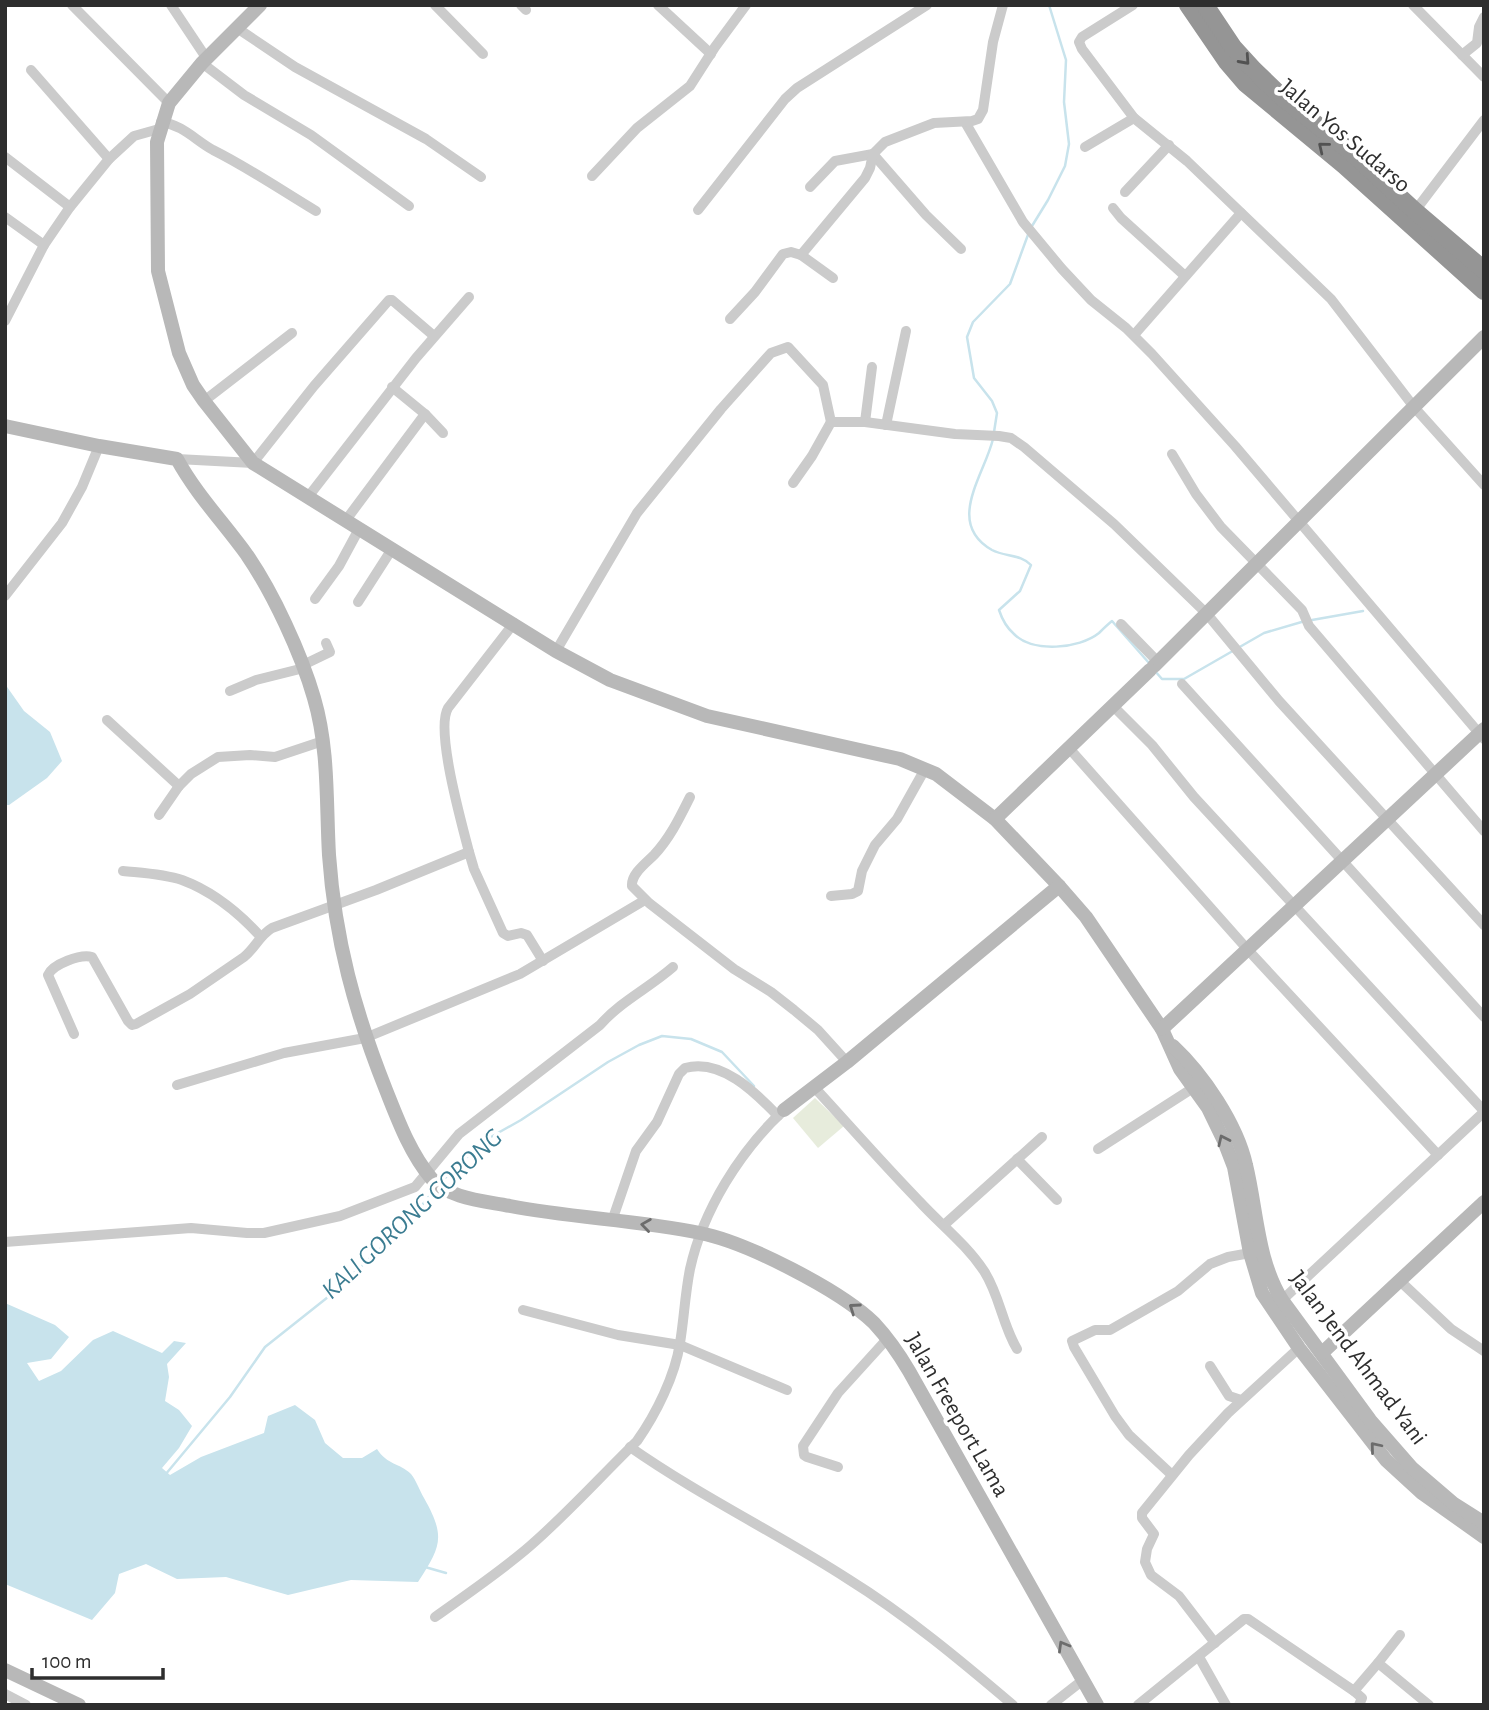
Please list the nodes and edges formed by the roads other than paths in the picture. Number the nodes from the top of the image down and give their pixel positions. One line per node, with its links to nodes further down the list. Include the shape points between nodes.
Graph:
1 (72, 5): 22 (street)
2 (171, 5): 18 (street)
3 (260, 5): 14 (street, Jalan Jend Ahmad Yani)
4 (435, 5): 15 (street)
5 (658, 5): 16 (street)
6 (746, 5): 16 (street)
7 (927, 5): 39 (street, via 797,88)
8 (1003, 5): 25 (street, via 982,111 976,120)
9 (1133, 5): 23 (street, via 1079,42)
10 (1188, 5): 21 (highway, Jalan Yos Sudarso, via 1232,69)
11 (1205, 5): 21 (highway, Jalan Yos Sudarso, one-way to 21)
12 (1413, 5): 17 (street)
13 (1484, 17): 17 (street, via 1476,43)
14 (237, 29): 18 (street, Jalan Jend Ahmad Yani); 33 (street, via 295,67 426,139)
15 (483, 54)
16 (711, 54): 32 (street, via 690,86 637,128)
17 (1462, 55): 20 (street)
18 (204, 61): 22 (street, Jalan Jend Ahmad Yani); 36 (street, via 244,95 312,135)
19 (31, 70): 31 (street)
20 (1484, 77)
21 (1278, 102): 41 (highway, Jalan Yos Sudarso, via 1350,151); 50 (highway, Jalan Yos Sudarso, one-way to 21)
22 (169, 103): 26 (street, Jalan Jend Ahmad Yani)
23 (1134, 118): 27 (street); 28 (street)
24 (1484, 120): 41 (street)
25 (965, 122): 29 (street, via 916,129 885,142); 56 (street, via 1023,222 1076,284)
26 (160, 125): 31 (street, via 137,134); 40 (street, via 182,127); 61 (street, Jalan Jend Ahmad Yani, via 158,271 179,353)
27 (1169, 145): 35 (street); 42 (street)
28 (1085, 147)
29 (873, 154): 34 (street, via 835,161); 45 (street); 46 (street, via 865,178)
30 (5, 157): 37 (street)
31 (109, 159): 37 (street)
32 (592, 176)
33 (481, 177)
34 (810, 187)
35 (1125, 192)
36 (409, 206)
37 (70, 207): 44 (street)
38 (1113, 208): 48 (street)
39 (698, 210)
40 (316, 211)
41 (1415, 211): 47 (highway, Jalan Yos Sudarso)
42 (1241, 213): 48 (street); 62 (street, via 1341,311)
43 (5, 217): 44 (street)
44 (44, 245): 53 (street)
45 (961, 249)
46 (801, 255): 49 (street); 52 (street, via 783,254)
47 (1484, 270)
48 (1185, 276): 56 (street)
49 (834, 278)
50 (1484, 291)
51 (469, 297): 57 (street)
52 (730, 319)
53 (5, 321)
54 (906, 331): 66 (street)
55 (292, 333): 61 (street)
56 (1134, 335): 77 (street)
57 (434, 336): 60 (street); 72 (street, via 392,300 386,302)
58 (1484, 337): 62 (street)
59 (872, 367): 65 (street)
60 (392, 387): 63 (street); 75 (street)
61 (204, 401): 72 (street, Jalan Jend Ahmad Yani)
62 (1414, 407): 74 (street); 77 (street)
63 (425, 414): 68 (street); 76 (street)
64 (831, 422): 65 (street); 73 (street); 88 (street, via 823,385 802,359 788,347 771,354 637,513)
65 (865, 422): 66 (street)
66 (886, 425): 84 (street, via 1011,438 1104,516)
67 (5, 426): 69 (street)
68 (443, 433)
69 (99, 446): 71 (street); 81 (street, via 62,523)
70 (1172, 454): 80 (street, via 1196,494)
71 (177, 459): 72 (street); 89 (street, via 248,557)
72 (253, 463): 75 (street, Jalan Jend Ahmad Yani)
73 (793, 483)
74 (1484, 485)
75 (308, 497): 76 (street, Jalan Jend Ahmad Yani)
76 (346, 520): 78 (street, Jalan Jend Ahmad Yani)
77 (1297, 522): 80 (street); 95 (street)
78 (359, 529): 79 (street, Jalan Jend Ahmad Yani); 82 (street)
79 (392, 549): 83 (street); 85 (street, Jalan Jend Ahmad Yani)
80 (1257, 562): 84 (street); 99 (street)
81 (5, 596)
82 (315, 598)
83 (358, 602)
84 (1207, 614): 90 (street); 104 (street)
85 (514, 624): 88 (street, Jalan Jend Ahmad Yani); 106 (street, via 443,719)
86 (1121, 624): 90 (street)
87 (326, 643): 89 (street, via 330,652)
88 (556, 651): 98 (street, Jalan Jend Ahmad Yani, via 610,680 707,716 900,759)
89 (304, 666): 92 (street); 96 (street)
90 (1154, 666): 93 (street)
91 (1182, 684): 107 (street)
92 (230, 691)
93 (1112, 705): 97 (street); 113 (street)
94 (107, 720): 100 (street)
95 (1482, 733): 99 (street)
96 (323, 741): 100 (street, via 275,757 218,758); 112 (street)
97 (1068, 747): 103 (street); 116 (street)
98 (925, 769): 103 (street, Jalan Jend Ahmad Yani); 110 (street, via 897,819 875,845 858,891)
99 (1435, 774): 104 (street); 105 (street)
100 (179, 786): 102 (street)
101 (690, 797): 111 (street, via 673,831 631,881)
102 (159, 815)
103 (995, 819): 109 (street, Jalan Jend Ahmad Yani)
104 (1387, 819): 107 (street); 114 (street)
105 (1484, 831)
106 (469, 852): 112 (street); 117 (street, via 503,933 527,935)
107 (1342, 862): 113 (street); 119 (street)
108 (123, 871): 115 (street, via 180,879 239,915)
109 (1059, 886): 120 (street, Jalan Jend Ahmad Yani); 124 (street)
110 (831, 895)
111 (645, 900): 117 (street); 124 (street, via 794,1010)
112 (334, 904): 115 (street, via 272,928); 122 (street, via 349,987)
113 (1295, 906): 116 (street); 128 (street)
114 (1484, 925)
115 (261, 937): 121 (street, via 244,957 190,994 132,1025 92,957 84,955 53,968 48,975)
116 (1248, 950): 120 (street); 132 (street)
117 (543, 961): 122 (street)
118 (673, 967): 134 (street, via 459,1134)
119 (1484, 1017)
120 (1163, 1028): 123 (street, Jalan Jend Ahmad Yani)
121 (74, 1034)
122 (365, 1038): 125 (street, via 284,1053); 134 (street, via 399,1121)
123 (1169, 1043): 127 (street, Jalan Jend Ahmad Yani); 143 (street, Jalan Jend Ahmad Yani, via 1190,1062 1218,1102 1246,1162 1264,1260)
124 (847, 1062): 126 (street)
125 (177, 1085)
126 (814, 1087): 129 (street); 138 (street)
127 (1193, 1088): 131 (street); 141 (street, Jalan Jend Ahmad Yani, one-way to 127, via 1234,1167 1208,1108)
128 (1484, 1111): 132 (street)
129 (781, 1113): 137 (street, via 720,1069 685,1068 636,1151); 139 (street, via 747,1150)
130 (1042, 1137): 133 (street)
131 (1098, 1149)
132 (1438, 1155): 143 (street)
133 (1017, 1159): 135 (street); 138 (street)
134 (430, 1176): 137 (street, Jalan Freeport Lama, via 450,1191 472,1199); 140 (street, via 409,1190 287,1230 247,1233 191,1228)
135 (1057, 1200)
136 (1484, 1202): 142 (street)
137 (612, 1221): 139 (street, Jalan Freeport Lama, one-way to 137)
138 (944, 1224): 148 (street, via 990,1282)
139 (701, 1233): 145 (street, Jalan Freeport Lama, one-way to 139, via 858,1310 821,1286 742,1246); 146 (street, via 683,1308)
140 (5, 1242)
141 (1250, 1254): 143 (street, Jalan Jend Ahmad Yani, via 1262,1293); 156 (street, via 1210,1264 1178,1291 1110,1330 1095,1330 1072,1341 1129,1435)
142 (1401, 1282): 149 (street, via 1451,1329); 150 (street)
143 (1278, 1304): 147 (street, Jalan Jend Ahmad Yani); 150 (street, Jalan Jend Ahmad Yani)
144 (523, 1310): 146 (street, via 618,1335)
145 (887, 1339): 155 (street, via 838,1393 803,1446 807,1457); 165 (street, Jalan Freeport Lama, one-way to 145)
146 (680, 1345): 152 (street); 154 (street, via 664,1393)
147 (1299, 1348): 153 (street); 158 (street, Jalan Jend Ahmad Yani, one-way to 147, via 1422,1493 1386,1460)
148 (1017, 1349)
149 (1484, 1351)
150 (1322, 1353): 157 (street, Jalan Jend Ahmad Yani, via 1412,1468)
151 (1210, 1366): 153 (street, via 1229,1396)
152 (787, 1390)
153 (1241, 1400): 156 (street)
154 (634, 1444): 159 (street, via 530,1545); 171 (street, via 677,1479 868,1592)
155 (838, 1467)
156 (1172, 1475): 161 (street, via 1142,1513 1154,1534 1145,1562 1154,1578 1179,1596)
157 (1484, 1523)
158 (1484, 1537)
159 (435, 1617)
160 (1400, 1635): 163 (street)
161 (1215, 1643): 162 (street); 166 (street, via 1240,1620 1248,1619)
162 (1199, 1657): 173 (street); 174 (street)
163 (1378, 1663): 166 (street); 176 (street)
164 (5, 1670): 170 (street)
165 (1083, 1680): 168 (street); 172 (street, Jalan Freeport Lama)
166 (1354, 1690): 175 (street, via 1362,1698)
167 (5, 1694): 169 (street)
168 (1052, 1704)
169 (26, 1705)
170 (79, 1705)
171 (1013, 1705)
172 (1097, 1705)
173 (1138, 1705)
174 (1226, 1705)
175 (1359, 1705)
176 (1429, 1705)

